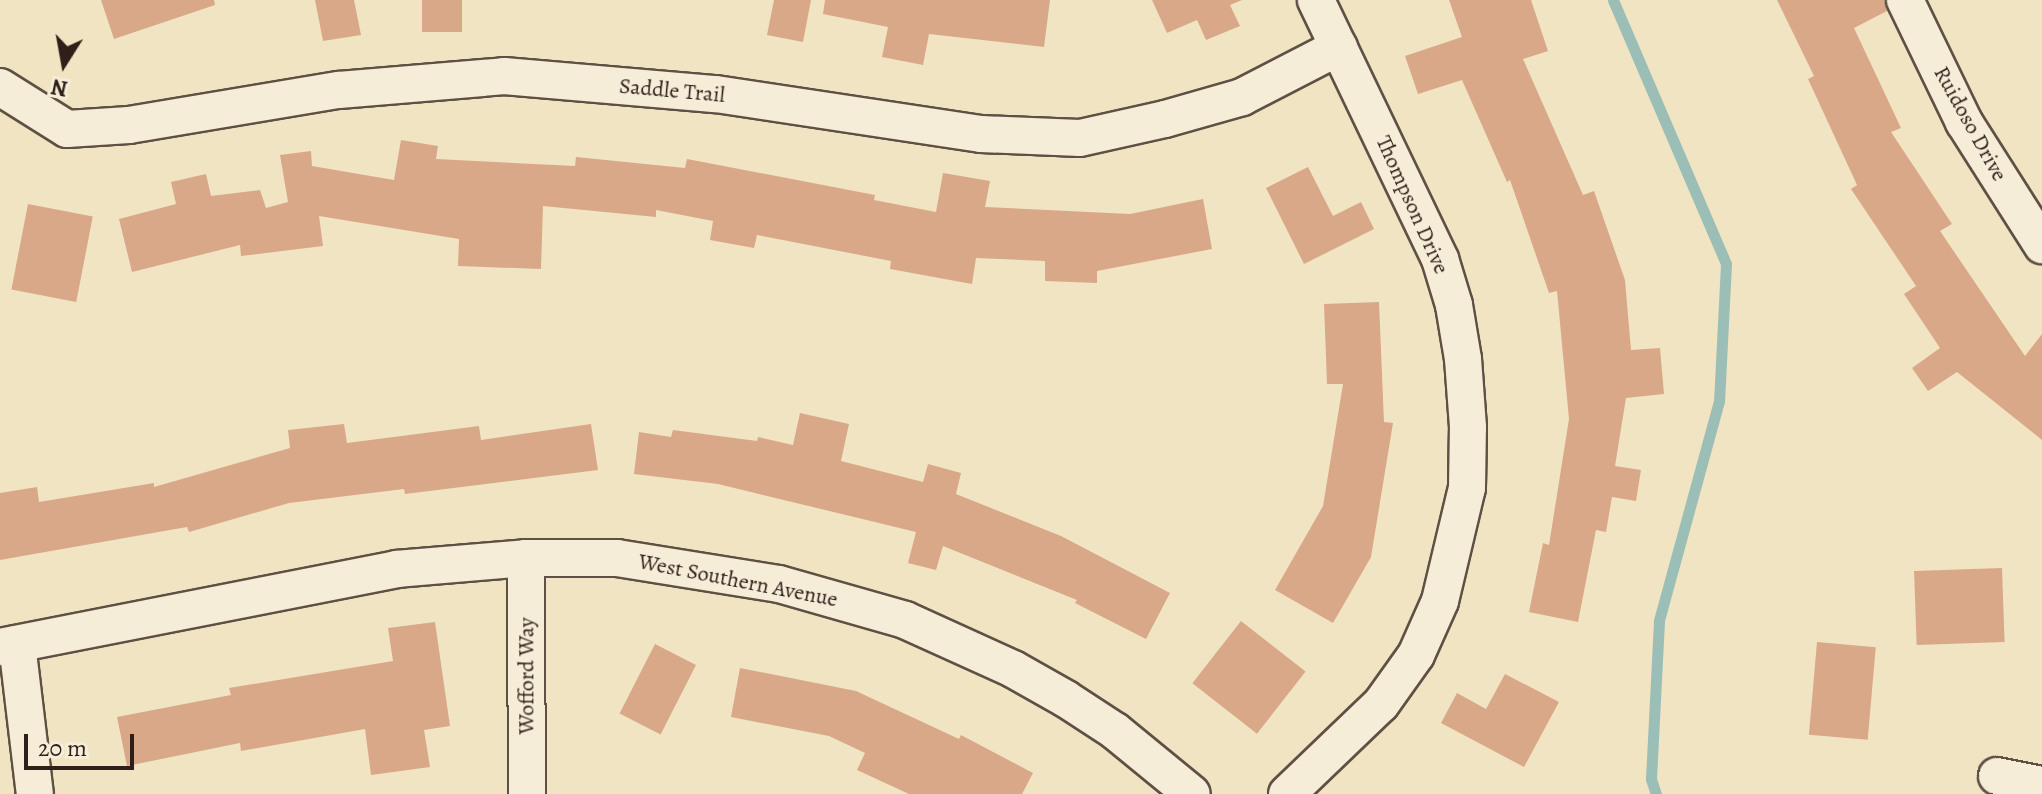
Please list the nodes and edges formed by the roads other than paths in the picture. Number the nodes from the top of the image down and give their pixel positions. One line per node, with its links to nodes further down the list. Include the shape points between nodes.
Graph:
1 (1316, 0): 3 (street, Thompson Drive)
2 (1905, 0): 5 (street, Ruidoso Drive, via 1964,122)
3 (1339, 47): 4 (street, Saddle Trail, via 1242,97 1080,138 981,134 716,94 504,76 339,90 129,125 67,129); 13 (street, Thompson Drive, via 1440,259 1454,305 1468,427 1467,488 1440,601 1416,655 1381,704)
4 (0, 87)
5 (2042, 245)
6 (526, 558): 7 (street, West Southern Avenue, via 396,569); 11 (street, Wofford Way); 12 (street, West Southern Avenue, via 617,558 699,569 779,584 905,620 1066,699)
7 (8, 645): 10 (street)
8 (1997, 776): 9 (street)
9 (2042, 785)
10 (35, 794)
11 (527, 794)
12 (1192, 794)
13 (1287, 794)

